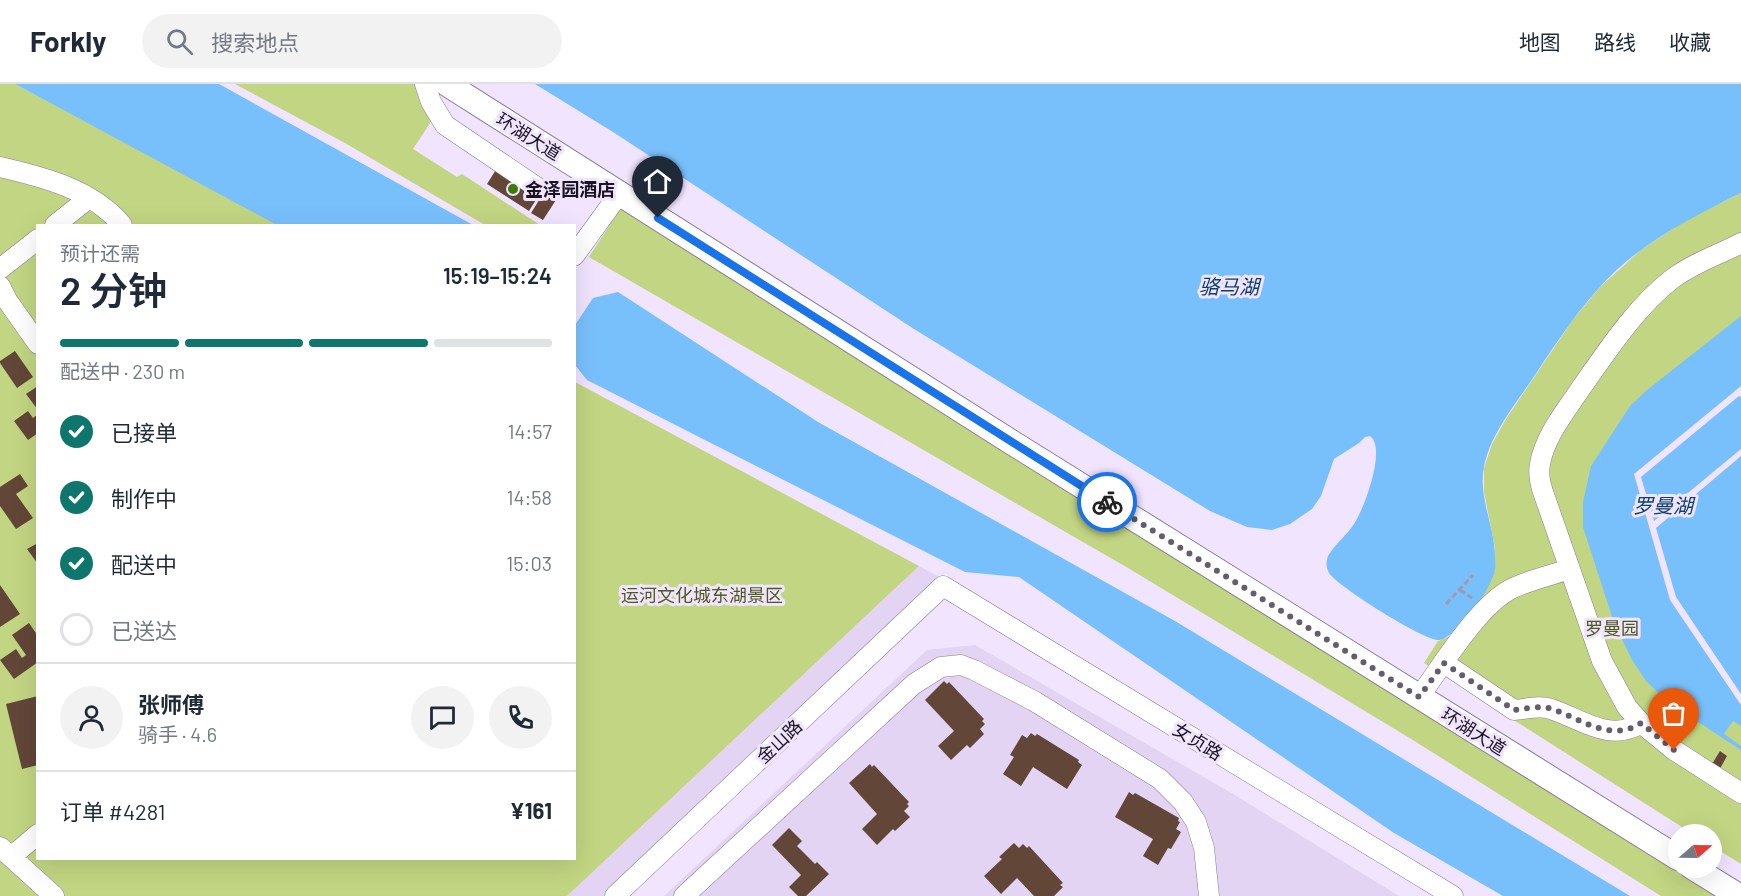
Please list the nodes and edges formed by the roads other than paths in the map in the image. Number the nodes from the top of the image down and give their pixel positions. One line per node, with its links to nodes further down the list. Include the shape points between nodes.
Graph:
1 (425, 84): 4 (street, via 445,125)
2 (447, 84): 5 (main road, 环湖大道)
3 (0, 167): 6 (street, via 64,186)
4 (541, 190)
5 (619, 194): 11 (street); 18 (main road, 环湖大道)
6 (89, 198): 7 (street); 8 (street)
7 (56, 224)
8 (121, 224)
9 (36, 241): 12 (street)
10 (1741, 243): 15 (street, via 1689,268 1647,302 1556,424 1540,464 1540,481)
11 (576, 253)
12 (0, 269)
13 (0, 286): 14 (street)
14 (36, 341)
15 (1570, 569): 17 (street, via 1513,588 1499,597 1475,621); 19 (street, via 1602,661 1627,707)
16 (943, 585): 26 (street, 金山路); 29 (street, 女贞路)
17 (1444, 663): 18 (street); 19 (street, via 1514,710 1551,709 1616,732)
18 (1419, 697): 23 (main road, 环湖大道)
19 (1641, 723): 20 (street, via 1690,762)
20 (1741, 793)
21 (36, 835): 22 (street)
22 (5, 852): 25 (street)
23 (1668, 852)
24 (1710, 878): 30 (main road)
25 (54, 896)
26 (615, 896)
27 (684, 896): 28 (street, via 914,684 932,670 961,665 1034,701 1160,779 1184,802 1196,822)
28 (1209, 896)
29 (1453, 896)
30 (1739, 896)

